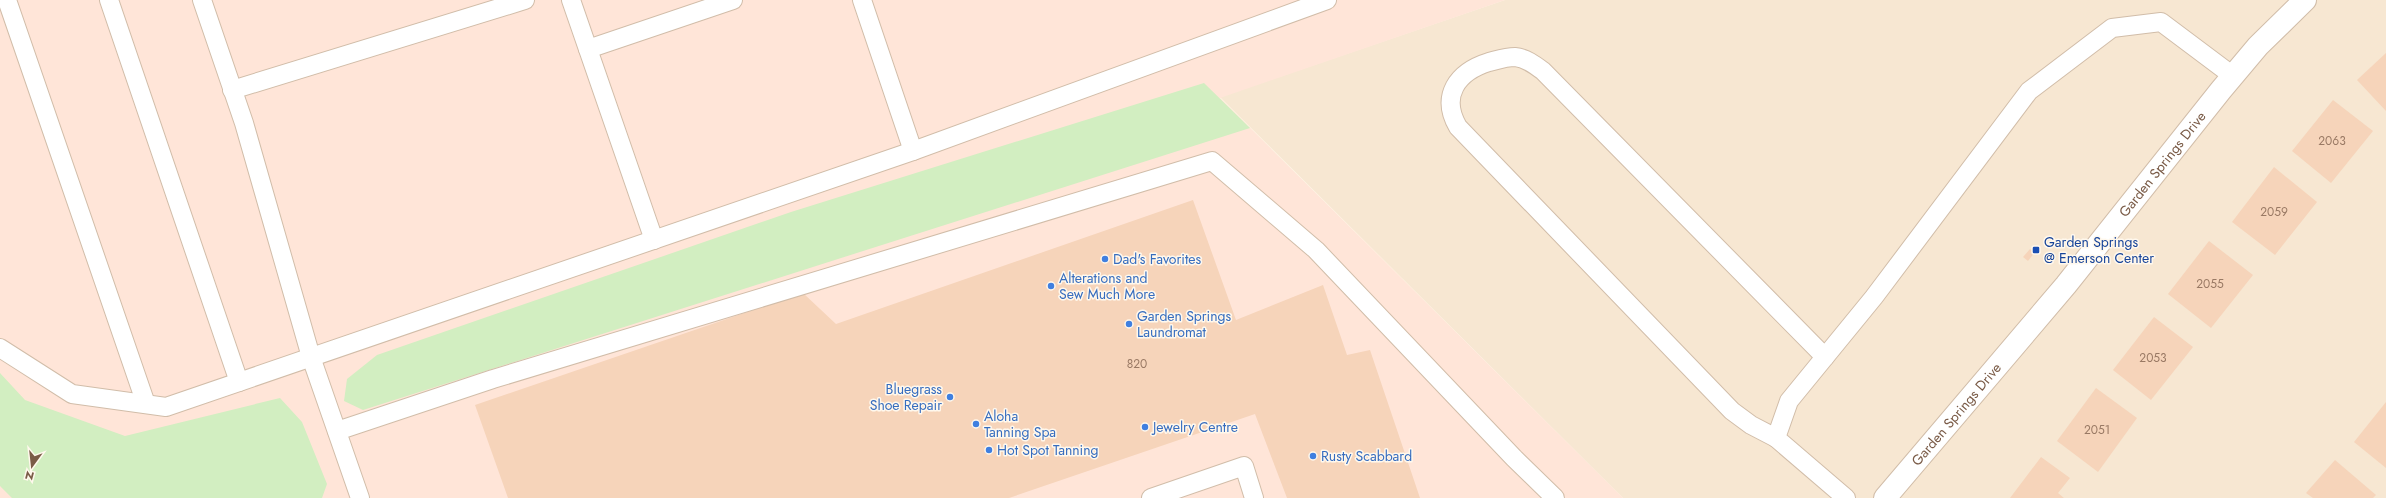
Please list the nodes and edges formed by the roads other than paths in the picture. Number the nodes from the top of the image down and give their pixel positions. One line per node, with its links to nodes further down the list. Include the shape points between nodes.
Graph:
1 (7, 0): 19 (lane)
2 (109, 0): 18 (lane)
3 (202, 0): 12 (lane)
4 (525, 0): 12 (lane)
5 (571, 0): 10 (lane)
6 (733, 0): 10 (lane)
7 (862, 0): 13 (lane)
8 (1327, 0): 13 (lane)
9 (2305, 0): 11 (street, Garden Springs Drive, via 2258,46)
10 (588, 49): 14 (lane)
11 (2233, 76): 16 (lane, via 2161,22 2112,28 2029,91 1874,297); 27 (street, Garden Springs Drive, via 2066,285)
12 (232, 90): 17 (lane)
13 (913, 151): 14 (lane)
14 (654, 240): 17 (lane)
15 (0, 348): 19 (lane, via 72,394)
16 (1824, 357): 21 (lane, via 1789,401); 21 (lane, via 1543,71 1531,62 1516,57 1502,58 1473,67 1461,76 1454,88 1451,104 1458,127 1732,411)
17 (311, 358): 18 (lane); 20 (lane)
18 (240, 382): 19 (lane, via 166,407)
19 (146, 404)
20 (337, 431): 22 (lane); 25 (lane, via 493,379 1212,161 1316,250 1514,458)
21 (1776, 438): 26 (lane)
22 (360, 498)
23 (1151, 498): 24 (lane, via 1244,466)
24 (1254, 498)
25 (1556, 498)
26 (1846, 498)
27 (1885, 498)

